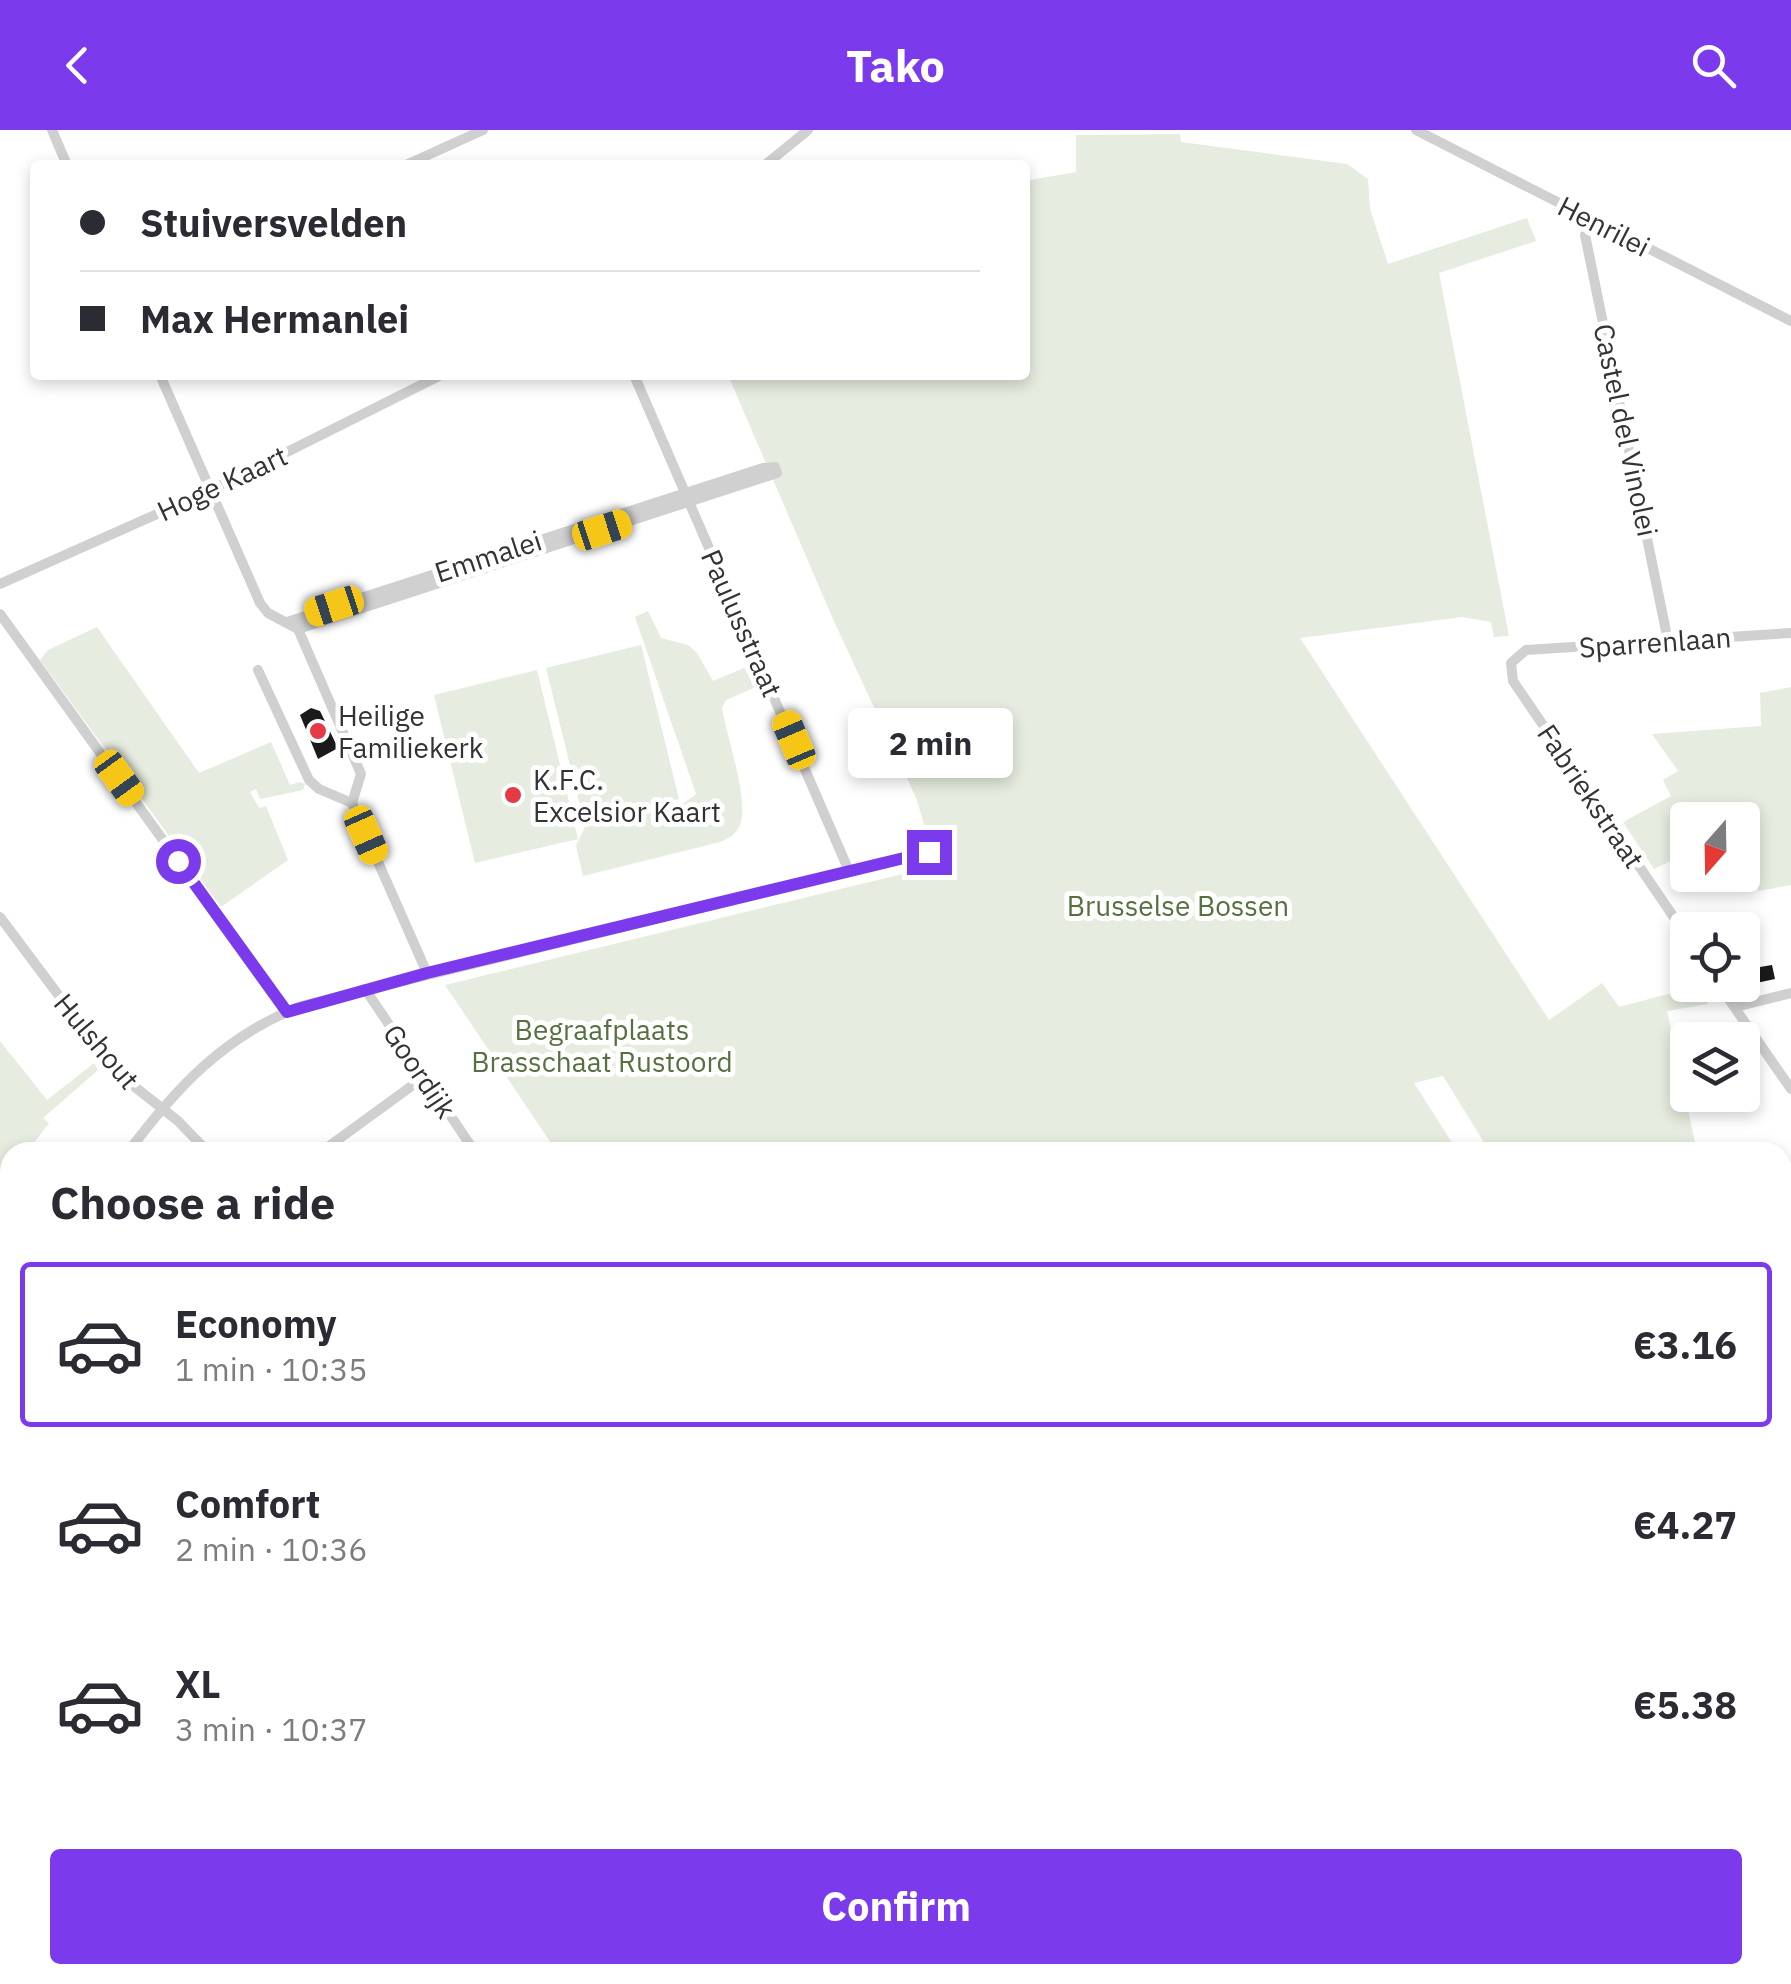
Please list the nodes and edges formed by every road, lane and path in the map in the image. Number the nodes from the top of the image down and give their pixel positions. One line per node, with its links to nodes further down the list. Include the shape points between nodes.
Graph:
1 (52, 130): 5 (street)
2 (483, 130): 6 (street)
3 (808, 130): 7 (street)
4 (1416, 130): 8 (street, Henrilei)
5 (66, 160)
6 (417, 160)
7 (771, 160)
8 (1591, 219): 9 (street, Henrilei); 20 (street, Castel del Vinolei, via 1586,235)
9 (1791, 321)
10 (162, 380): 13 (street)
11 (430, 380): 13 (street, Hoge Kaart)
12 (636, 380): 14 (street, Paulusstraat)
13 (211, 490): 15 (street, Hoge Kaart); 17 (street, via 260,603)
14 (687, 497): 14 (street, Emmalei, via 778,473 763,468); 17 (street, Emmalei); 18 (street, Emmalei); 25 (street, Paulusstraat)
15 (0, 584)
16 (0, 614): 33 (street)
17 (286, 622): 18 (street)
18 (298, 630): 23 (street, via 361,774)
19 (1791, 633): 20 (street, Sparrenlaan)
20 (1668, 641): 21 (street, Sparrenlaan)
21 (1520, 652): 26 (street, Fabriekstraat, via 1510,667 1513,681)
22 (258, 670): 23 (street, via 308,780)
23 (352, 803): 28 (street)
24 (929, 852): 25 (street)
25 (849, 871): 28 (street)
26 (1670, 912)
27 (0, 917): 36 (street, Hulshout, via 105,1059)
28 (427, 973): 29 (street)
29 (365, 988): 33 (street); 34 (street, Goordijk)
30 (1791, 993): 32 (street)
31 (1731, 1002): 32 (street)
32 (1735, 1007): 35 (street)
33 (287, 1012): 36 (street, via 222,1048)
34 (424, 1076): 39 (street); 40 (street, Goordijk)
35 (1791, 1089)
36 (161, 1108): 37 (street); 38 (street, Hulshout)
37 (136, 1142)
38 (197, 1142)
39 (335, 1142)
40 (468, 1142)

